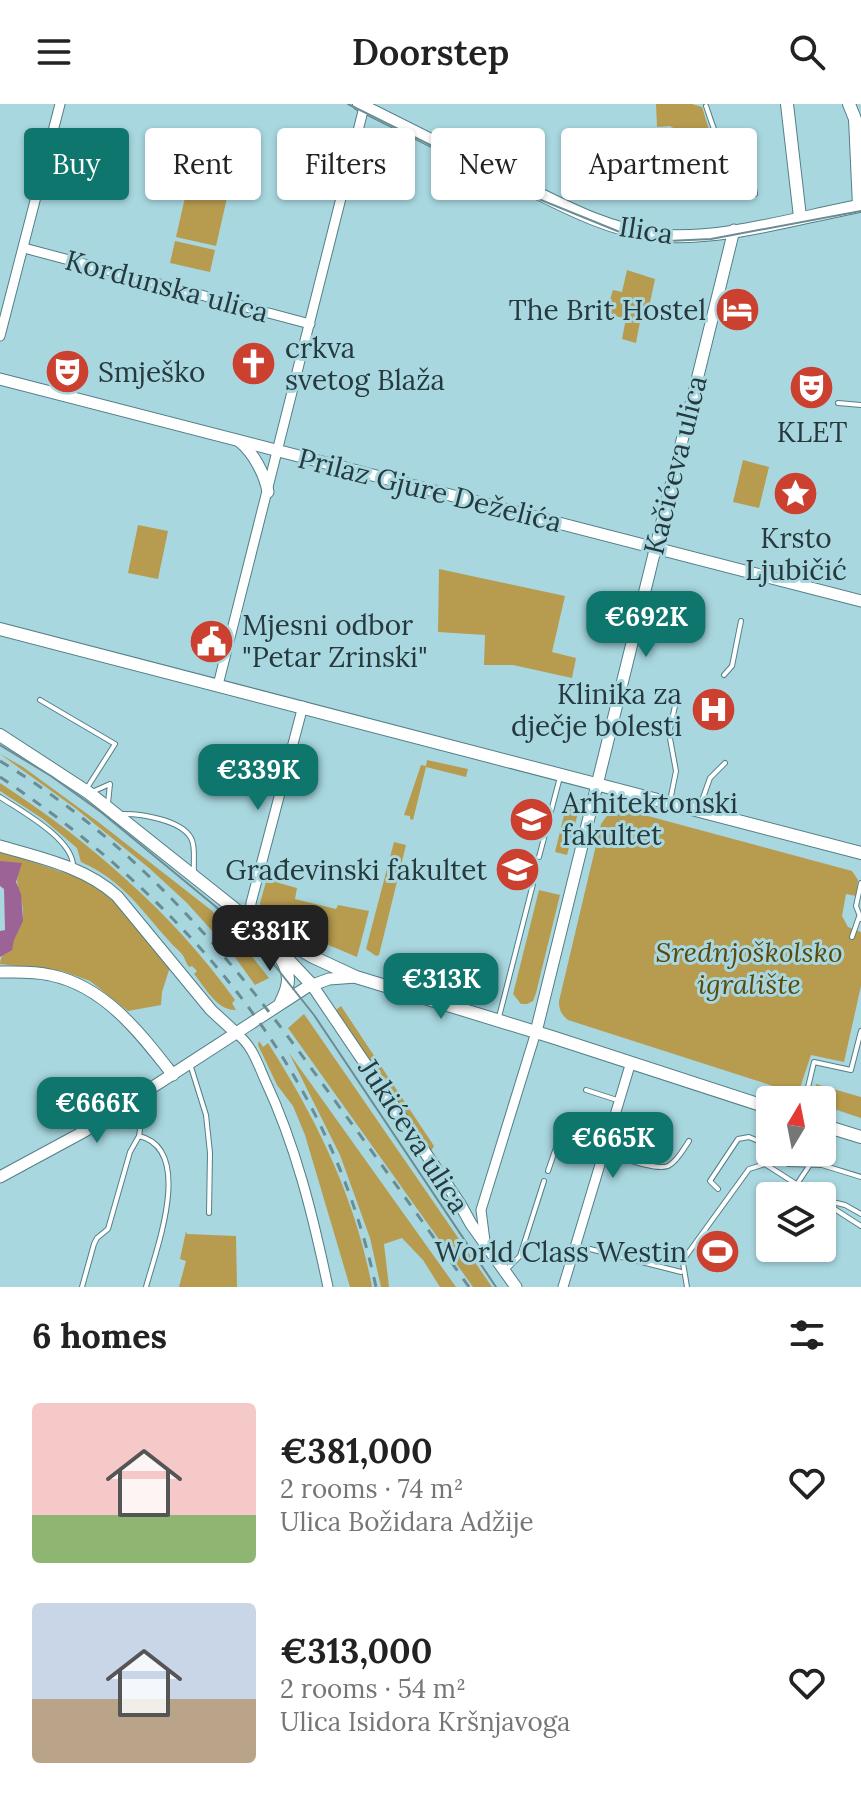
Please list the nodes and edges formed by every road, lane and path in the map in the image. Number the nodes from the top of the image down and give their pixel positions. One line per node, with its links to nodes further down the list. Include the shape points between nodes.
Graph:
1 (60, 104): 11 (street)
2 (787, 104): 9 (main road)
3 (849, 104): 6 (main road)
4 (362, 105): 10 (main road, Ilica, via 616,227 673,236); 12 (street)
5 (706, 106): 7 (lane)
6 (858, 119): 8 (main road)
7 (713, 128)
8 (860, 206): 9 (main road, Ilica)
9 (800, 217): 10 (main road, Ilica)
10 (734, 230): 20 (street, Kačićeva ulica)
11 (24, 248): 12 (street, Kordunska ulica); 13 (street)
12 (310, 324): 18 (street)
13 (0, 336)
14 (0, 379): 17 (street, Prilaz Gjure Deželića)
15 (838, 403): 16 (lane)
16 (861, 405)
17 (239, 441): 18 (street, Prilaz Gjure Deželića); 19 (street)
18 (278, 451): 19 (street); 20 (street, Prilaz Gjure Deželića)
19 (268, 492): 25 (street)
20 (655, 548): 21 (street, Prilaz Gjure Deželića); 32 (street, Kačićeva ulica)
21 (861, 601)
22 (741, 621): 24 (lane, via 732,666)
23 (0, 629): 25 (main road)
24 (724, 675)
25 (218, 685): 27 (main road)
26 (40, 700): 33 (lane, via 115,744)
27 (303, 706): 31 (main road); 46 (street, via 251,903)
28 (675, 706): 35 (lane, via 669,733 676,771)
29 (0, 735): 33 (main road)
30 (725, 763): 37 (lane, via 710,778)
31 (560, 775): 32 (main road); 40 (lane)
32 (598, 785): 35 (main road); 55 (street, Kačićeva ulica)
33 (88, 792): 36 (main road); 36 (lane, via 112,782)
34 (0, 797): 41 (lane, via 55,836 70,853)
35 (670, 804): 37 (main road)
36 (112, 811): 42 (main road); 42 (lane, via 143,814 187,833 194,847)
37 (698, 811): 39 (main road)
38 (0, 846): 41 (street)
39 (861, 853)
40 (539, 857)
41 (73, 869): 56 (street, via 94,877 117,896)
42 (196, 878): 46 (main road)
43 (861, 883): 45 (lane, via 856,906)
44 (533, 884): 53 (lane)
45 (860, 918): 47 (lane)
46 (253, 923): 48 (main road); 50 (main road)
47 (852, 937)
48 (275, 947): 51 (main road); 52 (main road, via 289,974)
49 (0, 972): 59 (street, via 49,974 90,992 126,1019)
50 (356, 977): 51 (street); 53 (main road)
51 (312, 985): 52 (street); 82 (street, Jukićeva ulica)
52 (281, 1002): 56 (street)
53 (498, 1020): 55 (main road)
54 (861, 1031): 60 (lane, via 851,1070 814,1062)
55 (536, 1032): 57 (main road); 84 (street, Kačićeva ulica)
56 (236, 1033): 58 (street); 94 (street, via 249,1044 287,1132)
57 (631, 1062): 62 (street); 64 (main road)
58 (190, 1064): 59 (street); 85 (lane, via 206,1115)
59 (173, 1075): 63 (street)
60 (808, 1086)
61 (586, 1090): 62 (lane)
62 (620, 1101): 71 (street)
63 (133, 1102): 66 (lane); 76 (street)
64 (756, 1103)
65 (836, 1129): 67 (main road)
66 (139, 1136): 92 (lane); 93 (lane, via 157,1144 169,1175)
67 (861, 1137)
68 (559, 1139): 75 (lane)
69 (756, 1140): 80 (lane, via 738,1139 710,1181)
70 (689, 1141): 71 (lane, via 666,1167)
71 (604, 1152): 89 (street)
72 (759, 1166): 97 (lane, via 749,1169 686,1256)
73 (768, 1166): 79 (lane)
74 (825, 1166): 77 (lane)
75 (548, 1171)
76 (0, 1177)
77 (861, 1177)
78 (544, 1181): 90 (lane, via 520,1256)
79 (794, 1182)
80 (718, 1189)
81 (836, 1203): 86 (lane)
82 (460, 1204): 84 (street, via 472,1212); 88 (street, Jukićeva ulica)
83 (836, 1209): 87 (lane)
84 (481, 1210): 88 (street, Kačićeva ulica)
85 (209, 1213)
86 (861, 1214)
87 (861, 1226)
88 (485, 1241): 90 (street, Jukićeva ulica)
89 (576, 1245): 91 (lane); 96 (street)
90 (505, 1271): 95 (street, Jukićeva ulica)
91 (681, 1272)
92 (82, 1287)
93 (146, 1287)
94 (328, 1287)
95 (516, 1287)
96 (564, 1287)
97 (687, 1287)

